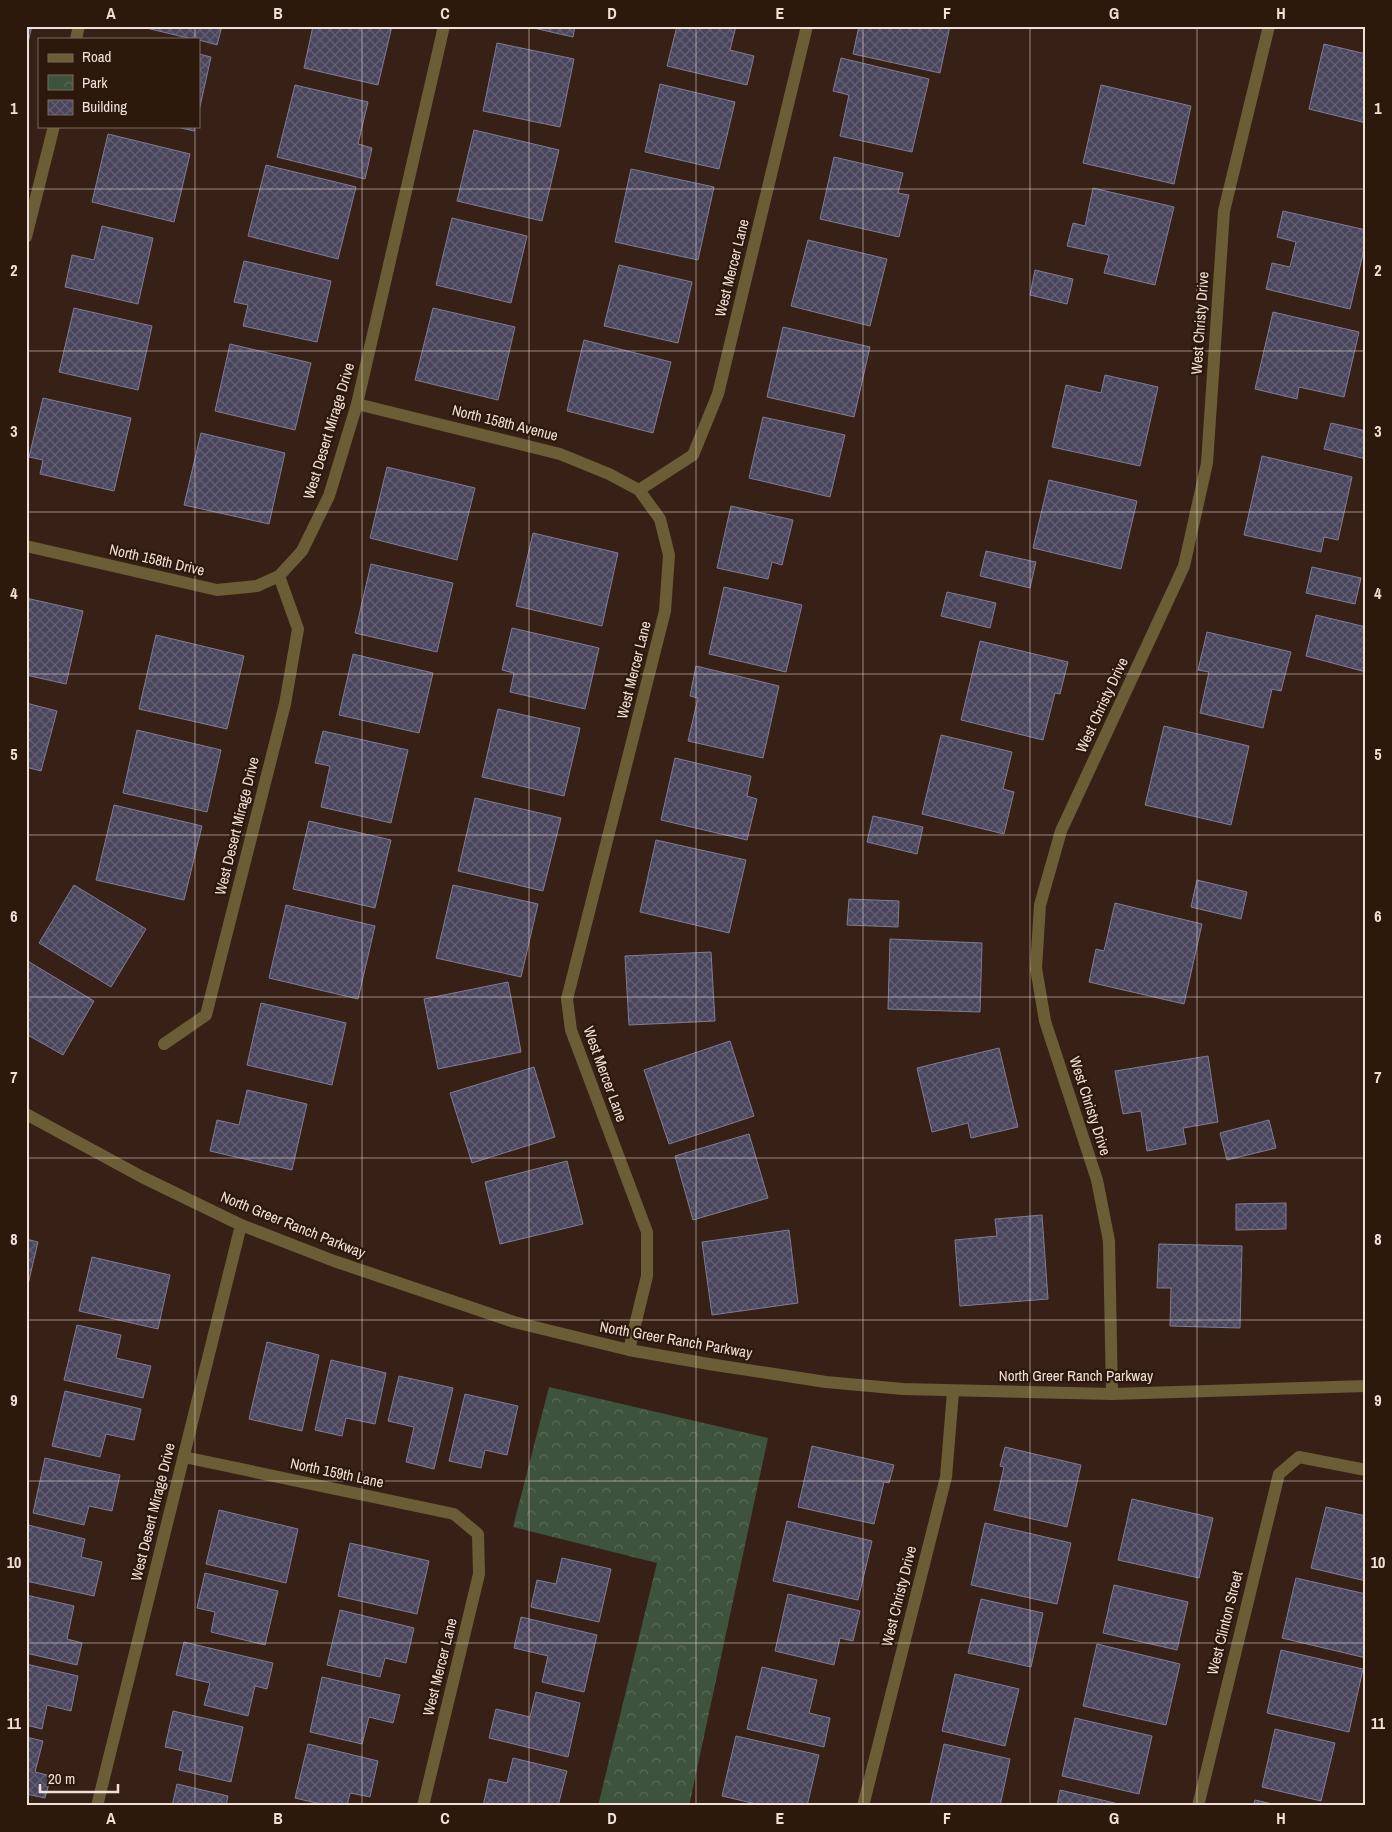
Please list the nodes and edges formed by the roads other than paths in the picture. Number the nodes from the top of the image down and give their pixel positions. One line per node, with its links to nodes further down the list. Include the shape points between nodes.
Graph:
1 (444, 26): 6 (street, West Desert Mirage Drive)
2 (807, 26): 7 (street, West Mercer Lane, via 718,394 693,455)
3 (1268, 26): 16 (street, West Christy Drive, via 1224,211 1207,463 1184,566 1061,831 1040,905 1036,968 1045,1022 1097,1180 1109,1241)
4 (53, 128): 5 (street)
5 (26, 236)
6 (357, 404): 7 (street, North 158th Avenue, via 560,454); 9 (street, West Desert Mirage Drive, via 329,496 302,551)
7 (639, 490): 13 (street, West Mercer Lane, via 660,519 669,555 665,611 567,999 571,1030 647,1232 647,1276)
8 (26, 546): 9 (street, North 158th Drive, via 217,590 257,586)
9 (279, 576): 10 (street, West Desert Mirage Drive, via 298,629 285,704 206,1015)
10 (164, 1044)
11 (26, 1114): 12 (street, North Greer Ranch Parkway, via 142,1177)
12 (241, 1225): 13 (street, North Greer Ranch Parkway, via 334,1261 514,1322); 17 (street, West Desert Mirage Drive)
13 (629, 1350): 15 (street, North Greer Ranch Parkway, via 826,1382)
14 (1366, 1386): 16 (street, North Greer Ranch Parkway)
15 (953, 1392): 16 (street, North Greer Ranch Parkway); 22 (street, West Christy Drive, via 946,1477)
16 (1112, 1394)
17 (184, 1457): 19 (street, North 159th Lane, via 454,1514); 20 (street, West Desert Mirage Drive)
18 (1366, 1470): 23 (street, West Clinton Street, via 1299,1457 1279,1474)
19 (478, 1534): 21 (street, West Mercer Lane, via 479,1574)
20 (97, 1806)
21 (423, 1806)
22 (863, 1806)
23 (1198, 1806)

